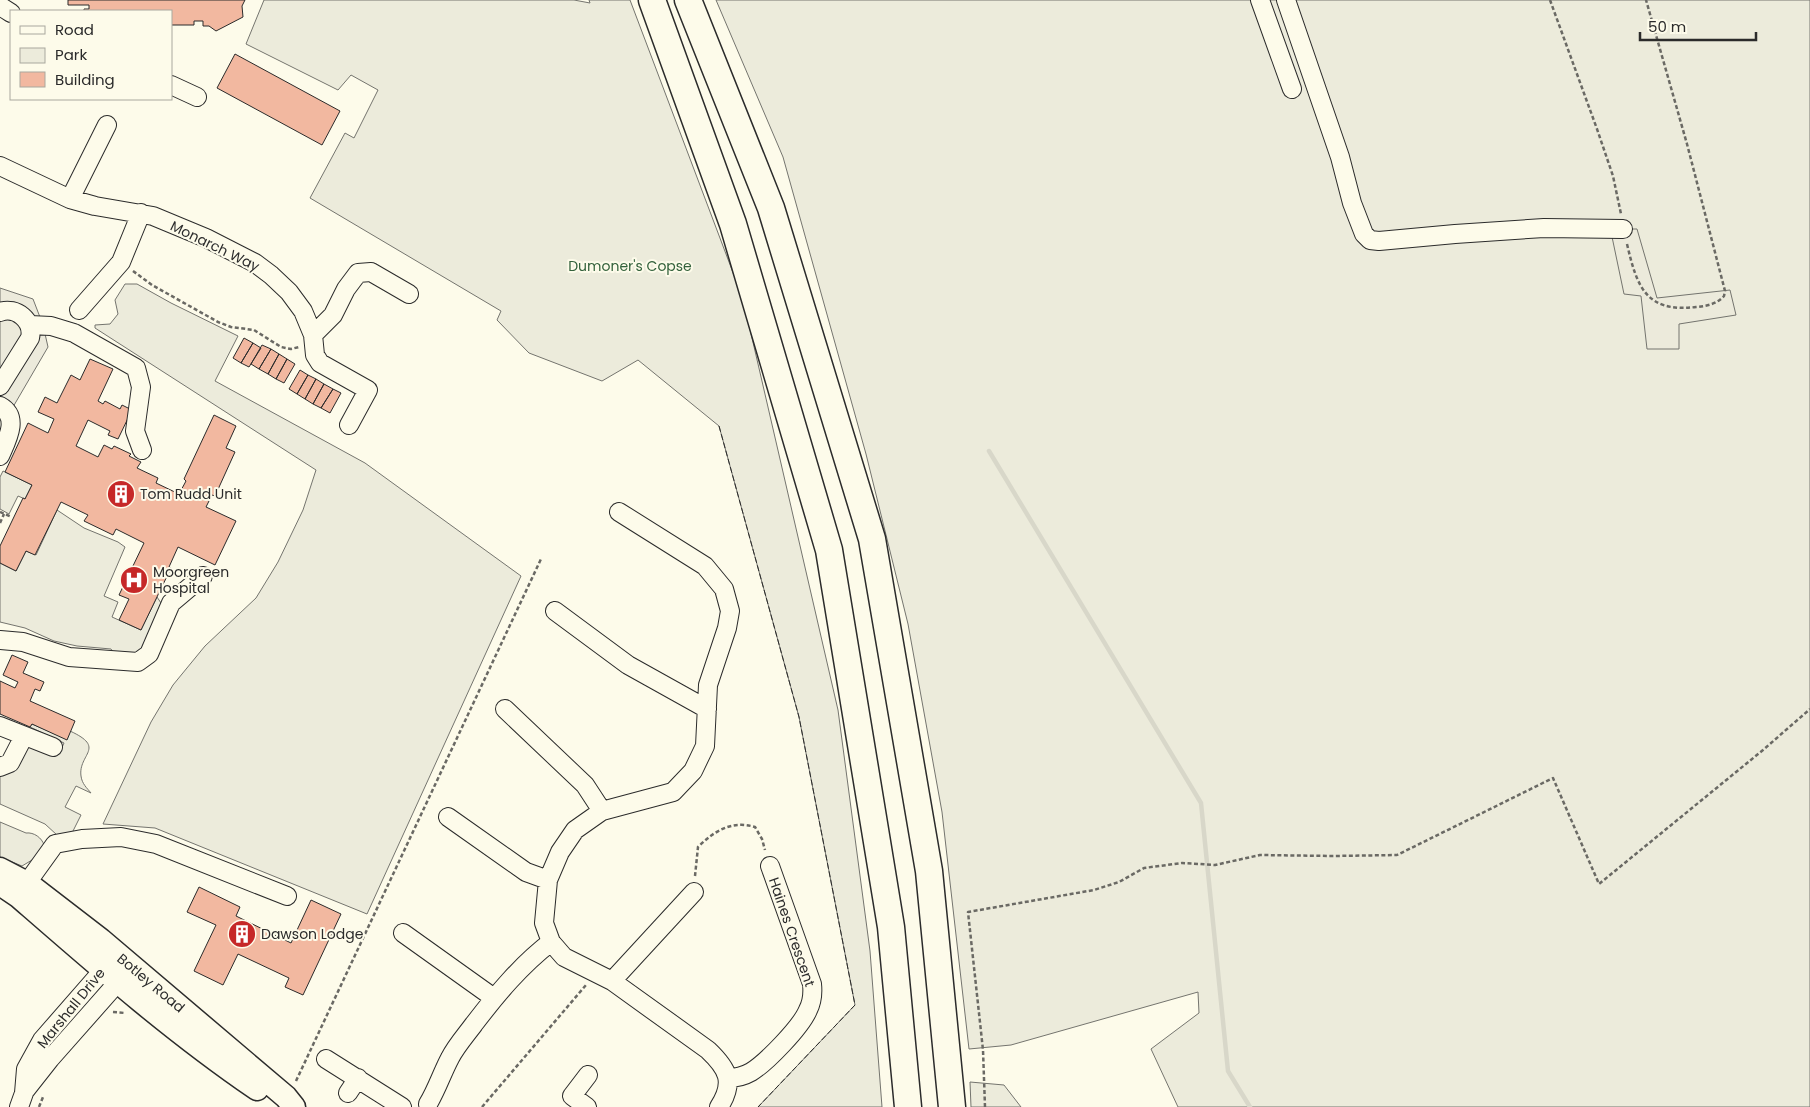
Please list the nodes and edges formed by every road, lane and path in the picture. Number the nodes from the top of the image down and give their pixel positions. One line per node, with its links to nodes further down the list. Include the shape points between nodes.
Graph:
1 (8, 0): 8 (street)
2 (652, 0): 72 (highway, via 733,224 829,550 891,927)
3 (688, 0): 73 (highway, via 771,208 872,539 929,871)
4 (1260, 0): 10 (street)
5 (1286, 0): 16 (street, via 1340,157 1352,203 1364,234 1370,240 1544,228)
6 (1550, 0): 16 (path, via 1598,128 1619,200)
7 (1646, 0): 16 (path, via 1687,144 1724,296 1714,304 1686,309 1659,305 1639,284)
8 (0, 5)
9 (172, 84): 11 (street)
10 (1292, 89)
11 (197, 97)
12 (107, 125): 14 (street)
13 (0, 166): 14 (street, Monarch Way)
14 (70, 199): 15 (street, Monarch Way)
15 (141, 213): 17 (street); 22 (street, Monarch Way, via 206,238 272,275 303,311)
16 (1623, 229)
17 (121, 262): 19 (street); 22 (path, via 183,303 231,327 254,330 281,347 301,346)
18 (409, 294): 22 (street, via 371,272 358,273 332,315)
19 (79, 310)
20 (0, 312): 21 (street, via 4,310 20,315)
21 (30, 325): 23 (street, via 30,338); 28 (street, via 51,326 74,333 136,368 141,387 135,431)
22 (313, 335): 26 (street, Monarch Way, via 315,354 320,363 368,390)
23 (0, 386)
24 (0, 406): 29 (street, via 9,414 10,423 10,434)
25 (0, 417): 27 (street)
26 (349, 425)
27 (0, 426)
28 (142, 450)
29 (0, 456)
30 (0, 512): 32 (path)
31 (618, 512): 40 (street, via 705,566 724,589 730,611 708,685)
32 (4, 514): 33 (path); 34 (path)
33 (12, 517)
34 (0, 524)
35 (542, 559): 66 (path, via 291,1090)
36 (203, 576): 38 (street, via 171,603 149,654 138,662 69,657 23,642)
37 (556, 611): 40 (street, via 628,664)
38 (0, 640)
39 (505, 709): 46 (street, via 585,785)
40 (707, 709): 46 (street, via 705,746 693,771 673,792)
41 (1810, 709): 74 (path, via 1598,884 1553,778 1397,854 1260,855 1215,865 1182,863 1144,868 1120,882 1094,890 968,912 984,1050)
42 (0, 726): 43 (street)
43 (24, 736): 44 (street); 45 (street, via 10,763)
44 (53, 747)
45 (0, 767)
46 (602, 811): 50 (street, via 575,830 560,852)
47 (448, 817): 50 (street, via 526,872)
48 (770, 866): 52 (path, via 755,827 745,824 727,827 709,836 698,847); 62 (street, Haines Crescent, via 812,984 811,1001 806,1015 788,1038 758,1067 741,1076)
49 (0, 869): 51 (main road, Botley Road)
50 (548, 880): 55 (street, via 544,923)
51 (15, 888): 53 (street, via 50,840 121,837 156,844); 56 (main road, Botley Road)
52 (694, 892): 57 (street)
53 (287, 896)
54 (403, 933): 58 (street)
55 (551, 942): 57 (street, via 564,957); 58 (street)
56 (117, 968): 64 (street, Marshall Drive); 66 (main road, Botley Road)
57 (604, 977): 62 (street, via 708,1050 719,1060); 69 (path)
58 (494, 998): 67 (street, via 450,1059)
59 (326, 1058): 61 (street)
60 (588, 1075): 65 (street)
61 (358, 1078): 63 (street); 68 (street)
62 (728, 1078): 71 (street, via 726,1095)
63 (348, 1093)
64 (21, 1100)
65 (566, 1101): 70 (street)
66 (289, 1104)
67 (426, 1106)
68 (402, 1107)
69 (482, 1107)
70 (587, 1107)
71 (719, 1107)
72 (908, 1107)
73 (952, 1107)
74 (985, 1107)

